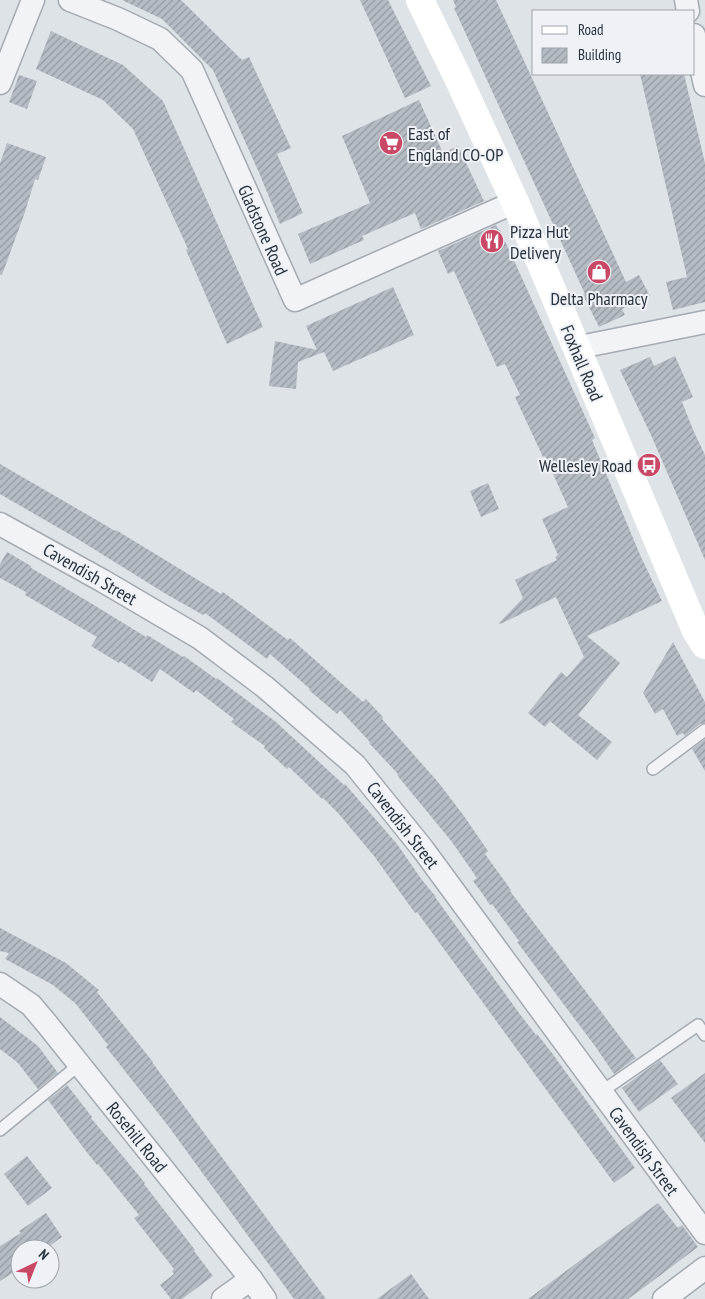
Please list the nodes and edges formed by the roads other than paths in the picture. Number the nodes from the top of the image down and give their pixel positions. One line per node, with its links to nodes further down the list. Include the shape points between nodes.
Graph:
1 (33, 0): 5 (street)
2 (70, 0): 7 (street, Gladstone Road, via 160,39 192,70 294,300)
3 (420, 0): 7 (main road, Foxhall Road)
4 (695, 39): 6 (street)
5 (0, 83)
6 (705, 84)
7 (515, 202): 9 (main road, Foxhall Road)
8 (705, 322): 9 (street)
9 (576, 348): 11 (main road, Foxhall Road)
10 (0, 524): 17 (street, Cavendish Street, via 200,638 265,687 355,766 422,848)
11 (702, 635)
12 (705, 730): 13 (lane)
13 (653, 769)
14 (0, 984): 16 (street, Rosehill Road, via 31,1005)
15 (705, 1035): 17 (lane, via 698,1025)
16 (80, 1064): 18 (lane); 21 (street, Rosehill Road)
17 (601, 1092): 19 (street, Cavendish Street)
18 (0, 1130)
19 (705, 1233)
20 (705, 1268): 24 (street)
21 (251, 1279): 22 (street); 23 (street, Rosehill Road)
22 (224, 1299)
23 (265, 1299)
24 (664, 1299)

